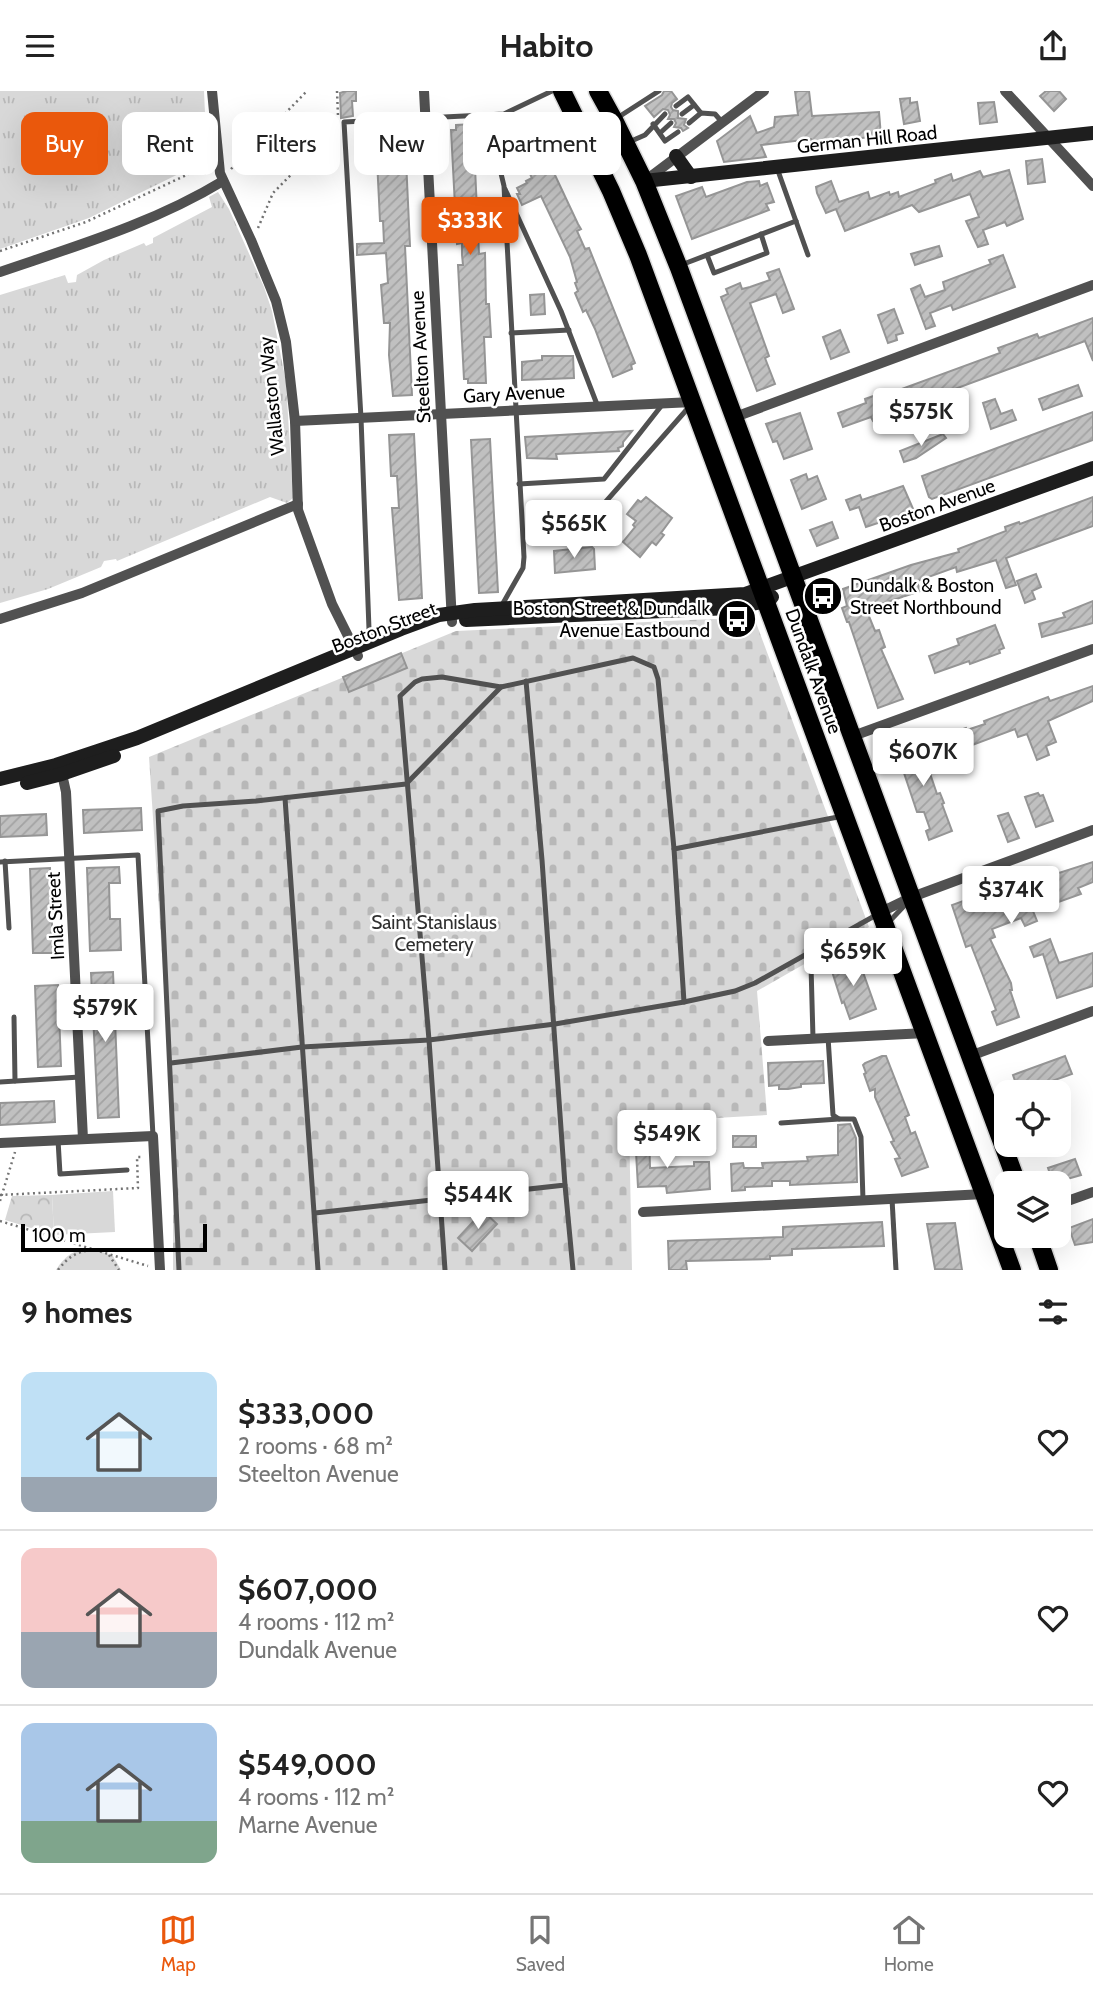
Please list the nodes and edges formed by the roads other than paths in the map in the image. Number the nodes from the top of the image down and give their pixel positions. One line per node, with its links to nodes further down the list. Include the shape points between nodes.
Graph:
1 (212, 91): 35 (street, Wallaston Way)
2 (424, 91): 11 (street, Steelton Avenue)
3 (552, 91): 12 (lane)
4 (562, 91): 48 (main road, Dundalk Avenue, via 622,217)
5 (659, 91): 17 (lane)
6 (764, 91): 19 (street)
7 (1005, 91): 27 (street)
8 (603, 93): 13 (main road, Dundalk Avenue)
9 (694, 104): 10 (lane, via 688,97); 14 (lane); 16 (lane)
10 (676, 106)
11 (425, 112)
12 (508, 112)
13 (611, 112)
14 (701, 113): 19 (lane, via 715,114); 21 (lane)
15 (665, 114): 22 (lane)
16 (682, 114)
17 (621, 115)
18 (354, 121): 54 (lane, via 344,121)
19 (722, 122): 30 (street)
20 (671, 123): 24 (lane)
21 (689, 123)
22 (653, 124): 24 (lane); 29 (lane, via 645,135)
23 (678, 132): 28 (lane)
24 (660, 133): 28 (lane)
25 (1093, 133): 27 (main road, German Hill Road)
26 (621, 134): 29 (main road, Dundalk Avenue)
27 (1049, 137): 31 (main road, German Hill Road); 38 (street)
28 (665, 141): 30 (lane)
29 (626, 144): 36 (main road, Dundalk Avenue)
30 (676, 156): 34 (main road); 36 (street)
31 (777, 168): 34 (main road, German Hill Road); 39 (lane)
32 (428, 175): 52 (street, Steelton Avenue)
33 (501, 175): 37 (lane)
34 (691, 177): 36 (main road, German Hill Road)
35 (222, 180): 44 (street, via 170,211); 55 (street, Wallaston Way, via 275,301 286,342)
36 (644, 181): 43 (main road, Dundalk Avenue)
37 (503, 186): 46 (lane); 47 (lane)
38 (1093, 186)
39 (796, 221): 40 (lane); 42 (lane)
40 (761, 234): 41 (lane); 41 (lane, via 767,253 757,257 714,273)
41 (707, 255): 43 (lane)
42 (808, 255)
43 (678, 266): 53 (main road, Dundalk Avenue)
44 (0, 272)
45 (1093, 285): 53 (street)
46 (569, 330): 47 (lane); 50 (lane)
47 (511, 333): 51 (lane)
48 (693, 402): 49 (street, Gary Avenue); 59 (lane); 61 (main road, Dundalk Avenue)
49 (662, 404): 50 (street, Gary Avenue); 57 (lane, via 604,479)
50 (598, 407): 51 (street, Gary Avenue)
51 (516, 410): 52 (street, Gary Avenue); 57 (lane)
52 (441, 414): 54 (street, Gary Avenue); 63 (street, Steelton Avenue)
53 (735, 417): 60 (main road, Dundalk Avenue)
54 (361, 418): 55 (street, Gary Avenue); 65 (lane)
55 (295, 421): 58 (street, Wallaston Way)
56 (1093, 468): 60 (main road, Boston Avenue)
57 (519, 484): 62 (lane, via 523,568)
58 (298, 504): 64 (street, via 82,593); 67 (street, Wallaston Way, via 332,604)
59 (587, 523)
60 (794, 578): 61 (main road, Boston Avenue); 71 (main road, Dundalk Avenue)
61 (765, 595): 62 (main road, Boston Street); 63 (main road, Boston Street, via 730,608); 77 (main road, Dundalk Avenue)
62 (501, 608): 63 (main road, Boston Street)
63 (452, 617): 65 (main road, Boston Street, via 420,621); 67 (main road, Boston Street)
64 (0, 619)
65 (373, 641): 67 (main road, Boston Street)
66 (1093, 649): 71 (street)
67 (356, 652): 70 (main road, Boston Street)
68 (526, 681): 69 (lane); 79 (lane, via 633,658 654,667); 88 (lane)
69 (501, 687): 74 (lane); 74 (lane, via 429,678 415,682 400,696)
70 (227, 705): 72 (main road, Boston Street, via 93,765); 73 (main road, Boston Street, via 90,755)
71 (853, 736): 82 (main road, Dundalk Avenue)
72 (62, 774): 75 (main road, Boston Street); 80 (street, Imla Street)
73 (0, 779)
74 (406, 784): 76 (lane); 92 (lane)
75 (0, 789)
76 (285, 798): 94 (lane); 96 (lane, via 158,811)
77 (846, 815): 79 (lane); 83 (main road, Dundalk Avenue)
78 (1093, 830): 82 (street)
79 (674, 849): 85 (lane)
80 (69, 858): 81 (lane); 97 (street, Imla Street); 102 (lane, via 138,855)
81 (3, 862): 84 (lane)
82 (912, 897): 83 (street); 95 (main road, Dundalk Avenue)
83 (883, 919): 85 (lane, via 755,983); 89 (main road, Dundalk Avenue); 91 (lane, via 811,966)
84 (9, 928)
85 (684, 1002): 88 (lane)
86 (1093, 1011): 95 (street)
87 (14, 1017): 98 (lane)
88 (555, 1024): 92 (lane); 108 (lane)
89 (926, 1034): 90 (street); 110 (main road, Dundalk Avenue)
90 (828, 1037): 91 (street); 100 (lane, via 832,1109)
91 (813, 1038): 93 (street)
92 (429, 1040): 94 (lane); 111 (lane)
93 (768, 1041)
94 (302, 1047): 96 (lane); 116 (lane)
95 (970, 1056): 107 (main road, Dundalk Avenue)
96 (171, 1063): 121 (lane)
97 (80, 1077): 98 (lane); 103 (street, Imla Street)
98 (15, 1081): 99 (lane)
99 (0, 1082)
100 (839, 1119): 101 (lane); 114 (lane, via 855,1119 861,1137)
101 (780, 1123)
102 (153, 1136): 103 (street); 120 (street)
103 (83, 1139): 104 (street)
104 (58, 1140): 105 (street); 106 (lane, via 60,1174)
105 (0, 1143)
106 (127, 1170)
107 (1013, 1171)
108 (565, 1185): 111 (lane); 124 (lane)
109 (1093, 1192): 113 (street)
110 (984, 1194): 112 (street); 117 (main road, Dundalk Avenue)
111 (441, 1199): 116 (lane); 123 (lane)
112 (892, 1199): 114 (street); 125 (lane)
113 (1071, 1200)
114 (863, 1201): 115 (street)
115 (643, 1212)
116 (315, 1213): 122 (lane)
117 (994, 1213)
118 (1006, 1248): 126 (main road, Dundalk Avenue)
119 (1041, 1248): 127 (main road)
120 (160, 1270)
121 (179, 1270)
122 (318, 1270)
123 (445, 1270)
124 (573, 1270)
125 (896, 1270)
126 (1012, 1270)
127 (1049, 1270)

